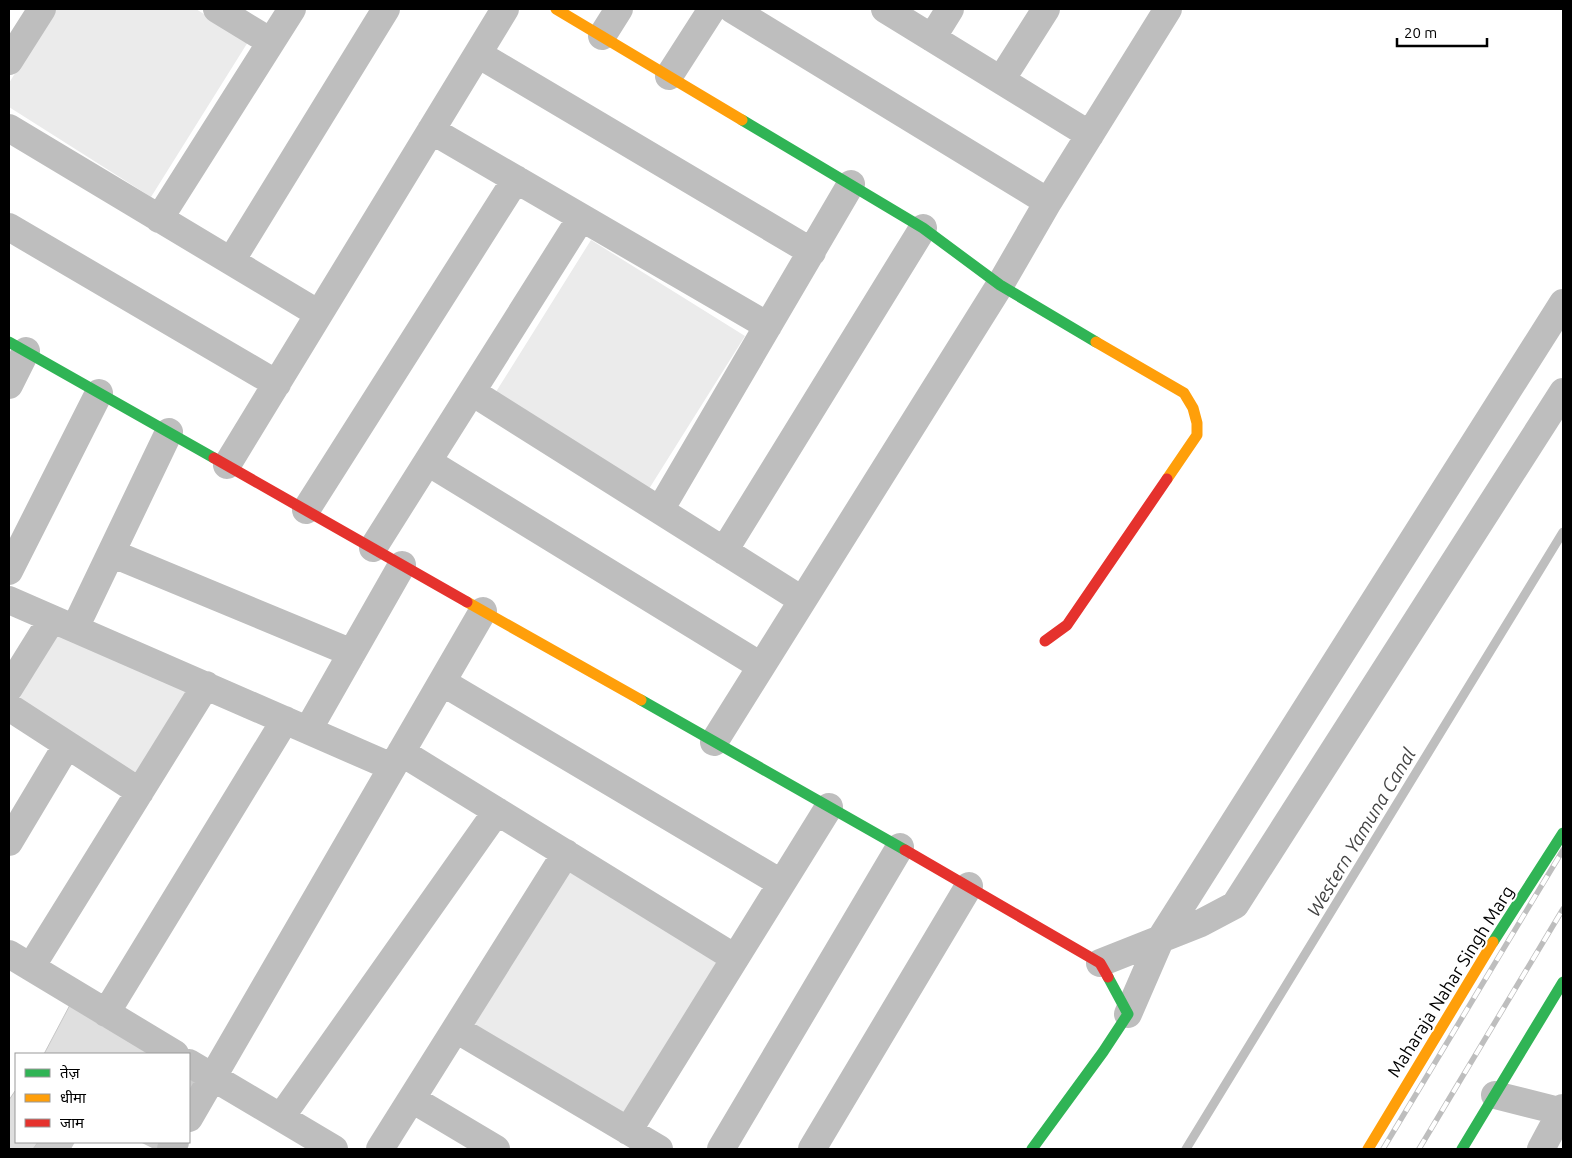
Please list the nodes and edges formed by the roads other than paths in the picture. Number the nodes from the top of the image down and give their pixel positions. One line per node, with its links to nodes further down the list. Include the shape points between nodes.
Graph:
1 (42, 9): 18 (street)
2 (217, 9): 16 (street)
3 (292, 9): 16 (street)
4 (386, 9): 32 (street)
5 (505, 9): 17 (street)
6 (556, 9): 14 (street)
7 (619, 9): 14 (street)
8 (712, 9): 19 (street)
9 (732, 9): 26 (street)
10 (884, 9): 15 (street)
11 (950, 9): 15 (street)
12 (1046, 9): 20 (street)
13 (1168, 9): 23 (street)
14 (602, 36): 19 (street)
15 (932, 38): 20 (street)
16 (270, 42): 28 (street)
17 (478, 54): 22 (street); 31 (street)
18 (9, 61)
19 (670, 76): 25 (street)
20 (1001, 80): 23 (street)
21 (9, 128): 28 (street)
22 (431, 130): 24 (street); 35 (street)
23 (1090, 135): 26 (street)
24 (516, 180): 27 (street); 46 (street)
25 (851, 184): 30 (street); 31 (street)
26 (1048, 202): 33 (street)
27 (582, 218): 36 (street); 40 (street)
28 (160, 219): 32 (street)
29 (9, 227): 38 (street)
30 (923, 228): 33 (street); 49 (street)
31 (812, 252): 36 (street)
32 (231, 261): 35 (street)
33 (1000, 284): 54 (street); 57 (street, via 1184,394 1199,421 1197,435 1067,626)
34 (1563, 303): 77 (street)
35 (319, 314): 38 (street)
36 (768, 326): 47 (street)
37 (17, 347): 39 (street); 42 (street)
38 (277, 384): 45 (street)
39 (9, 385)
40 (472, 392): 44 (street); 47 (street)
41 (1563, 392): 77 (street, via 1235,906)
42 (99, 393): 43 (street); 52 (street)
43 (168, 432): 45 (street); 50 (street)
44 (428, 462): 48 (street); 59 (street)
45 (227, 465): 46 (street)
46 (306, 510): 48 (street)
47 (660, 510): 49 (street)
48 (373, 548): 51 (street)
49 (724, 551): 54 (street)
50 (111, 553): 56 (street); 58 (street)
51 (402, 565): 55 (street); 58 (street)
52 (9, 571)
53 (9, 600): 56 (street)
54 (802, 600): 59 (street)
55 (483, 610): 60 (street); 65 (street)
56 (64, 624): 61 (street); 62 (street)
57 (1045, 641)
58 (352, 653): 64 (street)
59 (761, 666): 65 (street)
60 (442, 682): 67 (street); 75 (street)
61 (206, 686): 64 (street); 68 (street)
62 (9, 688)
63 (9, 707): 66 (street)
64 (296, 725): 67 (street); 82 (street)
65 (714, 742): 69 (street)
66 (67, 745): 68 (street); 72 (street)
67 (397, 759): 70 (street); 87 (street)
68 (140, 792): 79 (street)
69 (829, 807): 73 (street); 75 (street)
70 (497, 811): 74 (street); 92 (street)
71 (1563, 833): 101 (street, Maharaja Nahar Singh Marg, via 1484,956)
72 (9, 842)
73 (900, 847): 76 (street); 98 (street)
74 (566, 853): 78 (street); 84 (street)
75 (781, 883): 78 (street)
76 (969, 886): 80 (street); 99 (street)
77 (1161, 938): 80 (street); 83 (street)
78 (736, 958): 93 (street)
79 (20, 961): 82 (street)
80 (1100, 963): 83 (street)
81 (1563, 982): 88 (street)
82 (106, 1013): 85 (street)
83 (1128, 1014): 100 (street)
84 (456, 1029): 89 (street); 93 (street)
85 (173, 1053)
86 (190, 1063): 87 (street)
87 (213, 1077): 91 (street); 92 (street)
88 (1495, 1096): 90 (street); 102 (street)
89 (412, 1099): 95 (street); 96 (street)
90 (1562, 1111): 103 (street)
91 (190, 1116)
92 (281, 1117): 94 (street)
93 (628, 1131): 97 (street)
94 (334, 1149)
95 (380, 1149)
96 (496, 1149)
97 (659, 1149)
98 (721, 1149)
99 (812, 1149)
100 (1032, 1149)
101 (1368, 1149)
102 (1462, 1149)
103 (1541, 1149)

